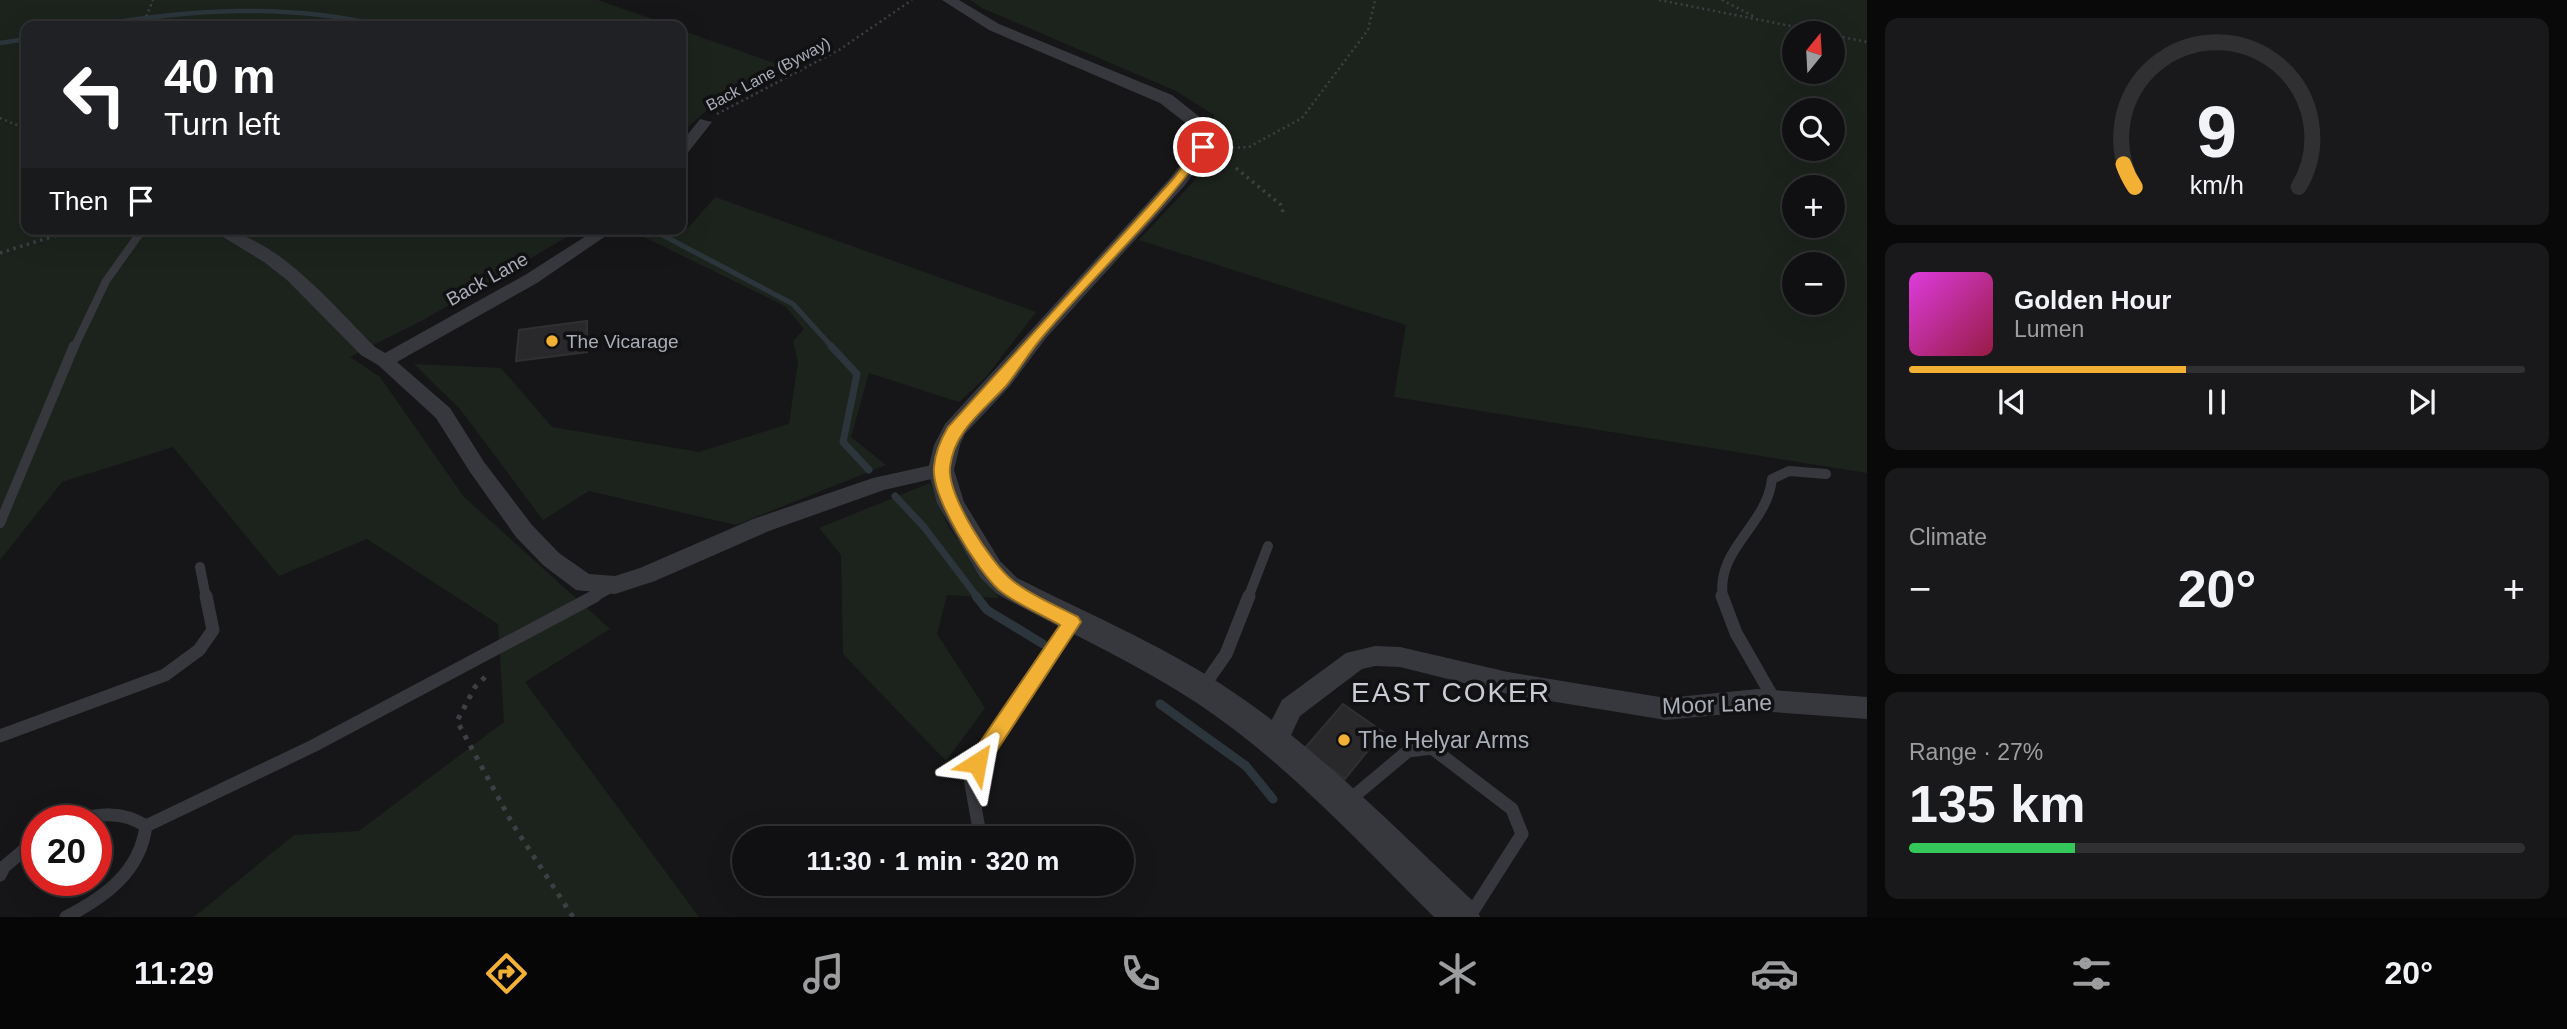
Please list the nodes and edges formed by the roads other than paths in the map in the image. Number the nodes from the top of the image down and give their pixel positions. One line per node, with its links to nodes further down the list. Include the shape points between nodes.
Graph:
1 (948, 0): 8 (street, via 994,27 1166,99 1195,122 1208,155 1038,333 1001,382 954,430)
2 (705, 122): 3 (street)
3 (686, 146)
4 (137, 235): 10 (lane, via 88,317 19,469)
5 (228, 235): 7 (street, via 278,264 368,351)
6 (599, 235): 7 (street, Back Lane)
7 (385, 361): 13 (street, via 443,413 524,531 551,559 584,583)
8 (942, 470): 13 (street, via 881,483 761,525); 14 (street, via 951,503 990,569 1007,586)
9 (1826, 474): 16 (lane, via 1789,471 1772,479 1768,506 1724,563 1724,603)
10 (0, 523)
11 (1268, 546): 15 (lane, via 1226,654)
12 (201, 567): 18 (lane, via 213,630 200,650 165,675)
13 (615, 585): 22 (lane, via 313,746)
14 (1072, 622): 15 (street); 23 (lane, via 970,778)
15 (1201, 690): 19 (street)
16 (1775, 701): 17 (street, Moor Lane); 19 (street, Moor Lane, via 1666,709 1375,656 1355,660 1291,708)
17 (1867, 708)
18 (0, 736)
19 (1273, 743): 20 (street)
20 (1345, 804): 27 (street); 28 (lane, via 1408,751 1432,748 1511,809 1522,834)
21 (112, 813): 22 (lane, via 132,816)
22 (146, 826): 26 (lane, via 146,841 126,874 90,906)
23 (978, 826)
24 (21, 853): 25 (lane)
25 (0, 875)
26 (66, 917)
27 (1461, 917)
28 (1469, 917)

